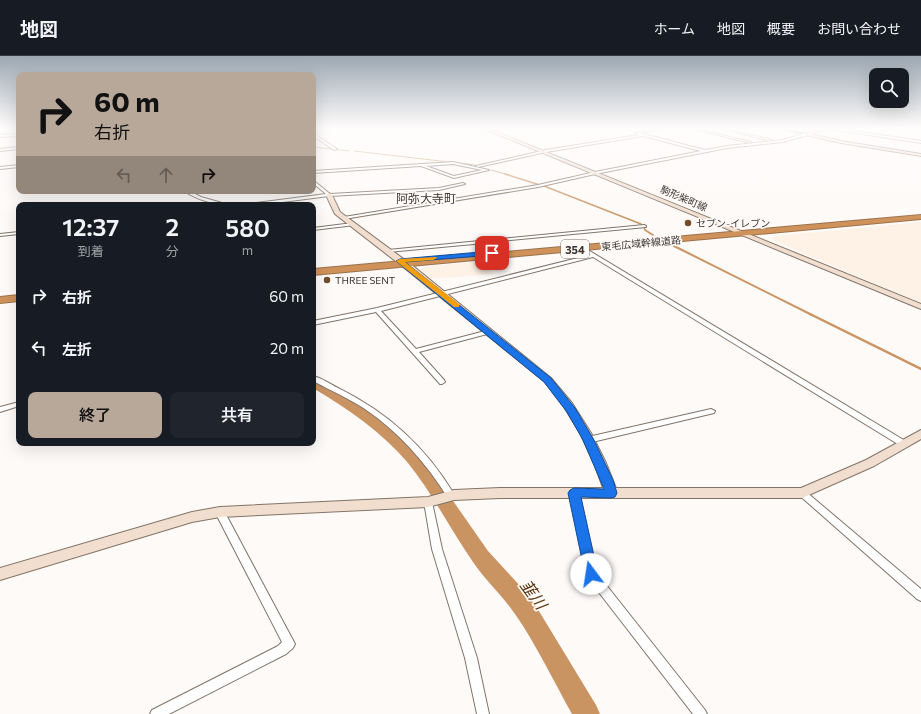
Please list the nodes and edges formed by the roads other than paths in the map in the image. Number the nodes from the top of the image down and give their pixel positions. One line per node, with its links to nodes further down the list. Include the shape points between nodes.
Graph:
1 (512, 159): 6 (street)
2 (560, 159): 9 (street, 駒形柴町線)
3 (665, 159): 9 (street)
4 (16, 166): 7 (street)
5 (421, 166): 6 (street, via 453,163); 8 (street); 10 (street)
6 (478, 166): 10 (street, via 488,170)
7 (0, 168)
8 (316, 172)
9 (595, 172): 17 (street, via 538,186); 21 (street, 駒形柴町線)
10 (454, 177): 13 (street, via 463,184 438,189)
11 (316, 184): 13 (street)
12 (192, 194): 14 (street)
13 (329, 195): 15 (street); 17 (street, via 334,209)
14 (215, 202)
15 (273, 202)
16 (921, 216): 21 (highway, 東毛広域幹線道路 / 354)
17 (344, 218): 18 (street)
18 (353, 224): 20 (street); 26 (street)
19 (644, 226): 24 (street)
20 (316, 229)
21 (740, 232): 25 (highway, 東毛広域幹線道路 / 354); 27 (highway, 東毛広域幹線道路 / 354); 37 (street, 駒形柴町線)
22 (16, 233): 23 (street)
23 (0, 236)
24 (497, 241): 26 (street); 27 (street)
25 (580, 248): 28 (street); 29 (highway, 東毛広域幹線道路 / 354)
26 (388, 251): 29 (street)
27 (507, 252): 29 (highway, 東毛広域幹線道路 / 354)
28 (593, 256): 32 (street); 49 (street)
29 (403, 263): 30 (highway, 東毛広域幹線道路 / 354); 31 (highway, 東毛広域幹線道路 / 354); 32 (street)
30 (316, 269)
31 (316, 272)
32 (441, 293): 38 (street); 40 (street)
33 (16, 295): 34 (highway)
34 (0, 297)
35 (16, 298): 36 (highway)
36 (0, 300)
37 (921, 307)
38 (377, 310): 39 (street); 41 (street)
39 (316, 322)
40 (489, 332): 41 (street); 48 (street, via 548,380 565,401)
41 (415, 351): 43 (street)
42 (316, 380): 53 (street, via 355,400 385,420 421,455)
43 (442, 382)
44 (16, 405): 45 (street)
45 (0, 410)
46 (711, 411): 48 (street)
47 (921, 434): 49 (street)
48 (588, 440): 51 (street)
49 (904, 444): 52 (street, via 870,463)
50 (574, 493): 51 (street); 53 (street); 60 (street, via 591,574)
51 (611, 493): 52 (street)
52 (802, 494): 57 (street)
53 (451, 496): 54 (street)
54 (428, 502): 55 (street); 59 (street, via 437,549 471,658)
55 (220, 512): 56 (street, via 192,517); 58 (street, via 288,644 282,650)
56 (0, 574)
57 (921, 596)
58 (156, 714)
59 (483, 714)
60 (701, 714)

